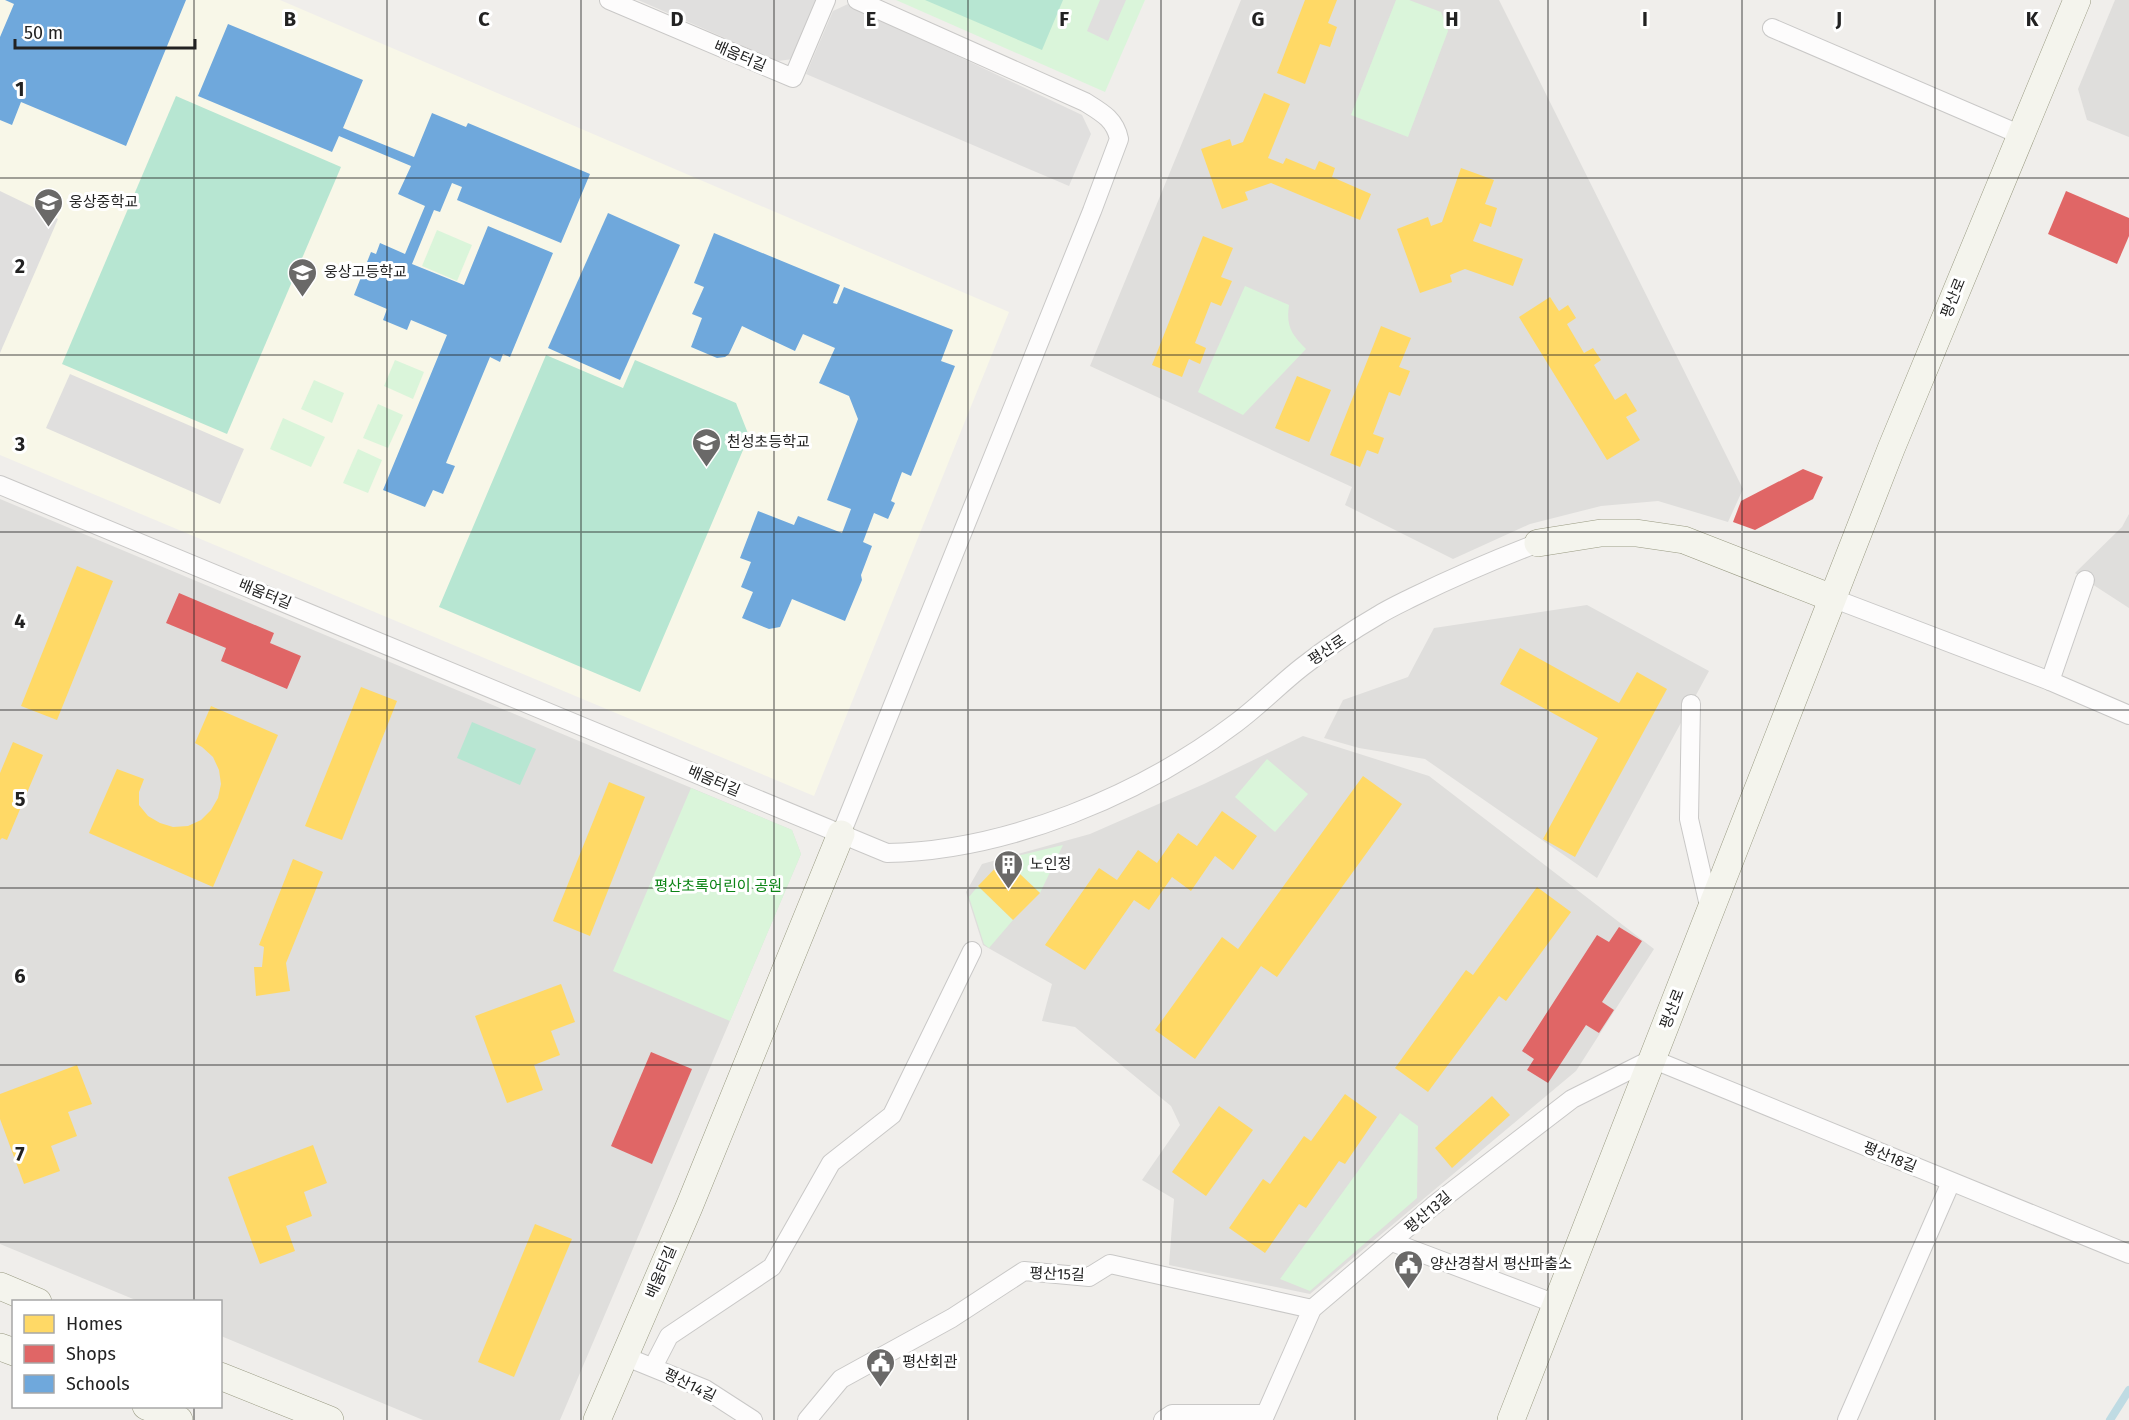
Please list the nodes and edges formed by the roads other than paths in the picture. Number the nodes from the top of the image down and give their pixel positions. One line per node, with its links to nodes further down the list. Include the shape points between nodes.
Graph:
1 (609, 0): 2 (street, 배움터길, via 793,78)
2 (826, 0)
3 (857, 0): 14 (street, via 1085,102 1108,116 1119,139)
4 (2077, 0): 6 (street, 평산로)
5 (1772, 28): 6 (street)
6 (2021, 135): 10 (street, 평산로)
7 (0, 485): 14 (street, 배움터길)
8 (1538, 543): 10 (street, 평산로, via 1601,533 1684,540); 14 (street, 평산로, via 1456,576 1378,615 1304,666 1236,723 1191,754 1151,778 1065,817 947,848 887,853)
9 (2085, 580): 11 (street)
10 (1832, 598): 11 (street, 평산로); 15 (street, 평산로)
11 (2050, 681): 13 (street, 평산로)
12 (1691, 704): 15 (street, via 1689,819)
13 (2129, 715)
14 (841, 834): 25 (street, 배움터길, via 689,1208)
15 (1710, 911): 17 (street, 평산로)
16 (972, 951): 26 (street, via 892,1115 831,1163 772,1267 669,1335)
17 (1652, 1059): 18 (street, 평산18길); 19 (street, 평산13길, via 1572,1099); 23 (street, 평산로)
18 (1952, 1182): 20 (street, 평산18길); 37 (street)
19 (1392, 1242): 23 (street); 24 (street, 평산13길)
20 (2129, 1254)
21 (0, 1286): 22 (street)
22 (33, 1300)
23 (1556, 1304): 36 (street, 평산로)
24 (1312, 1309): 29 (street, 평산13길); 34 (street, 평산15길, via 1110,1264 1089,1277 1024,1271 952,1318 841,1379)
25 (624, 1356): 26 (street, 평산14길); 32 (street, 배움터길)
26 (653, 1367): 33 (street, 평산14길, via 705,1389)
27 (222, 1377): 31 (street)
28 (149, 1408): 30 (street)
29 (1264, 1417): 35 (street, via 1172,1414)
30 (179, 1420)
31 (330, 1420)
32 (597, 1420)
33 (753, 1420)
34 (807, 1420)
35 (1163, 1420)
36 (1511, 1420)
37 (1847, 1420)

